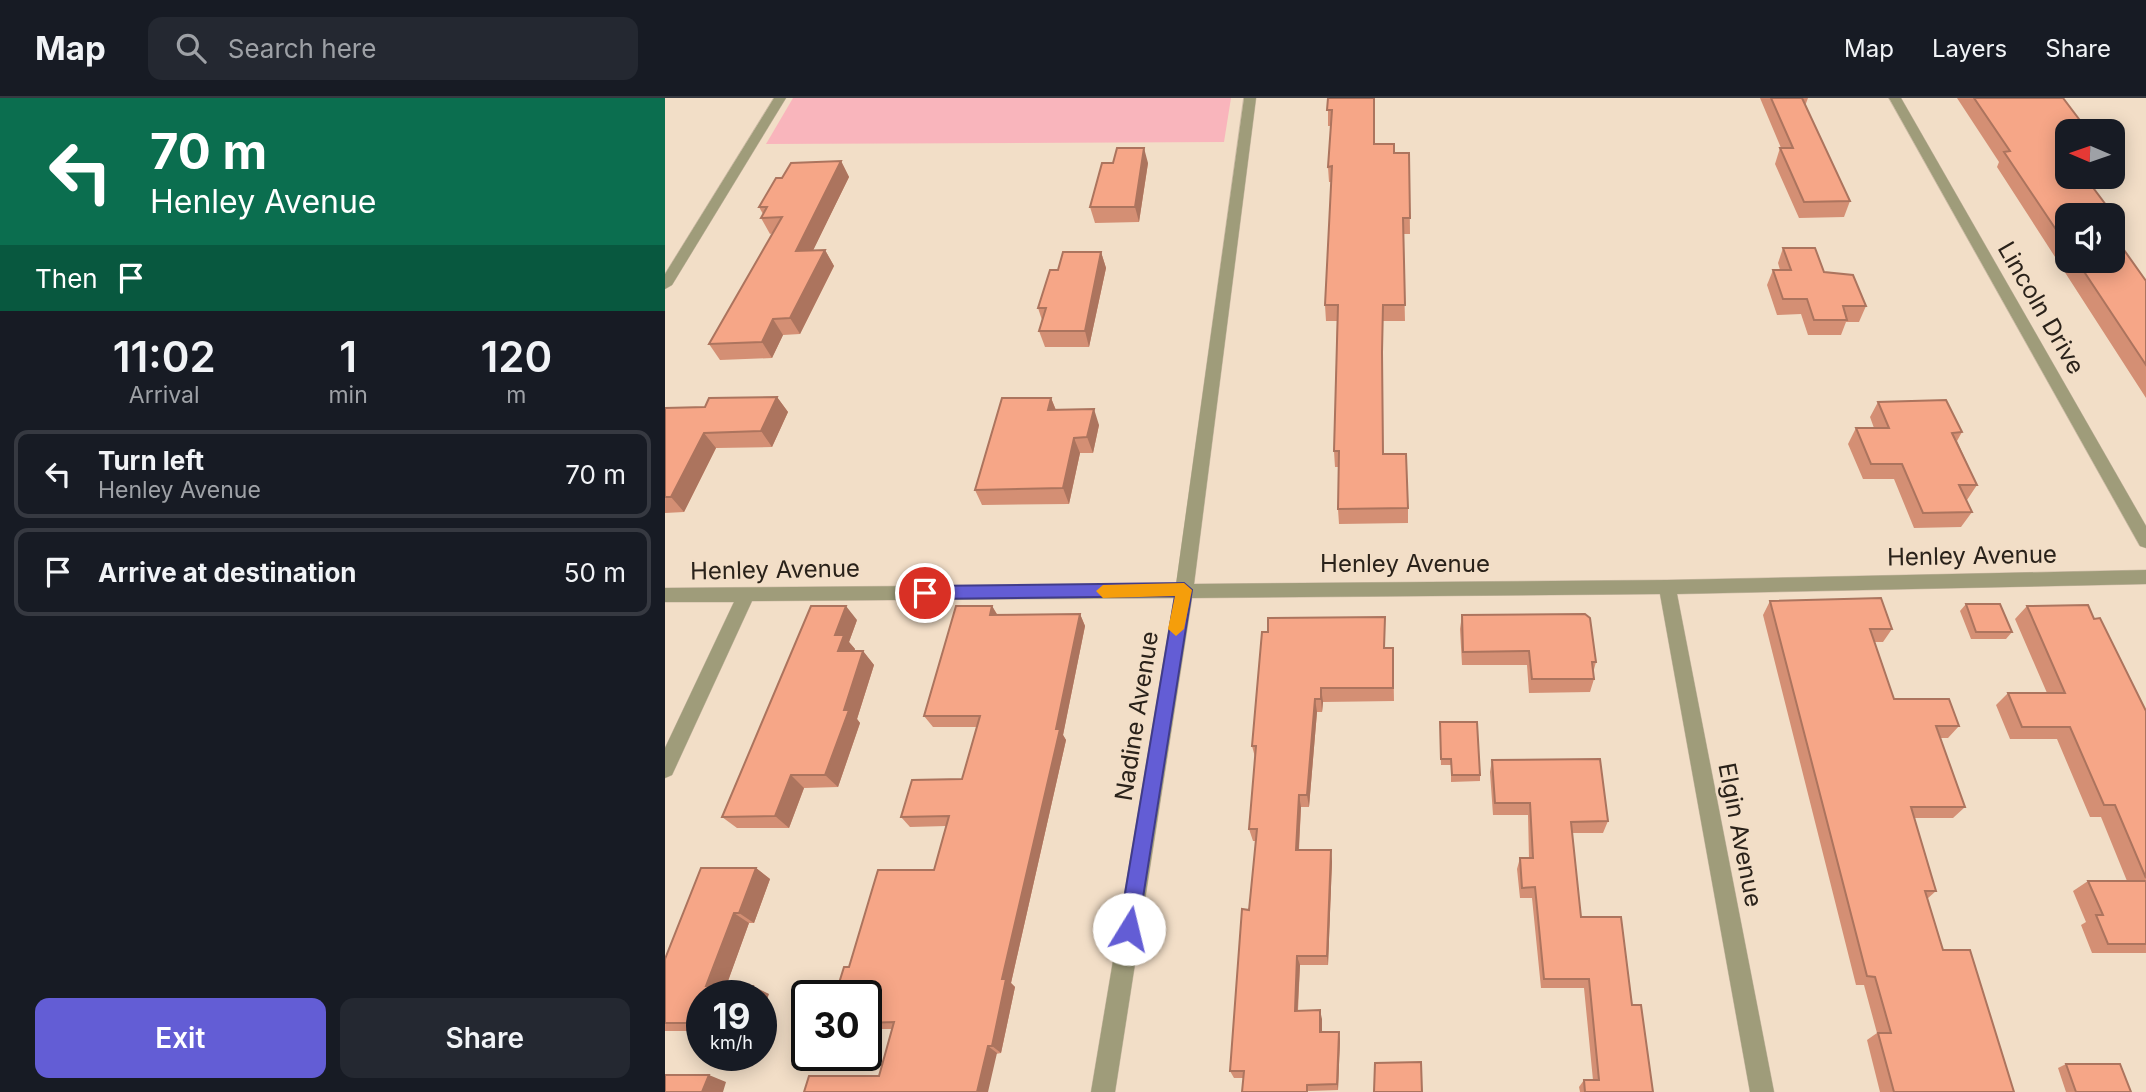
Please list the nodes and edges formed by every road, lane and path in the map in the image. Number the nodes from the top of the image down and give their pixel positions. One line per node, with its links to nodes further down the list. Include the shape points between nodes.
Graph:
1 (780, 98): 4 (street)
2 (1250, 98): 8 (street, Nadine Avenue)
3 (1895, 98): 5 (street, Lincoln Drive)
4 (665, 285)
5 (2146, 541)
6 (2146, 576): 7 (street, Henley Avenue)
7 (1667, 587): 8 (street, Henley Avenue); 13 (street, Elgin Avenue)
8 (1184, 590): 10 (street, Henley Avenue); 12 (street, Nadine Avenue)
9 (665, 595): 10 (street, Henley Avenue)
10 (746, 595): 11 (street)
11 (665, 769)
12 (1103, 1092)
13 (1762, 1092)

